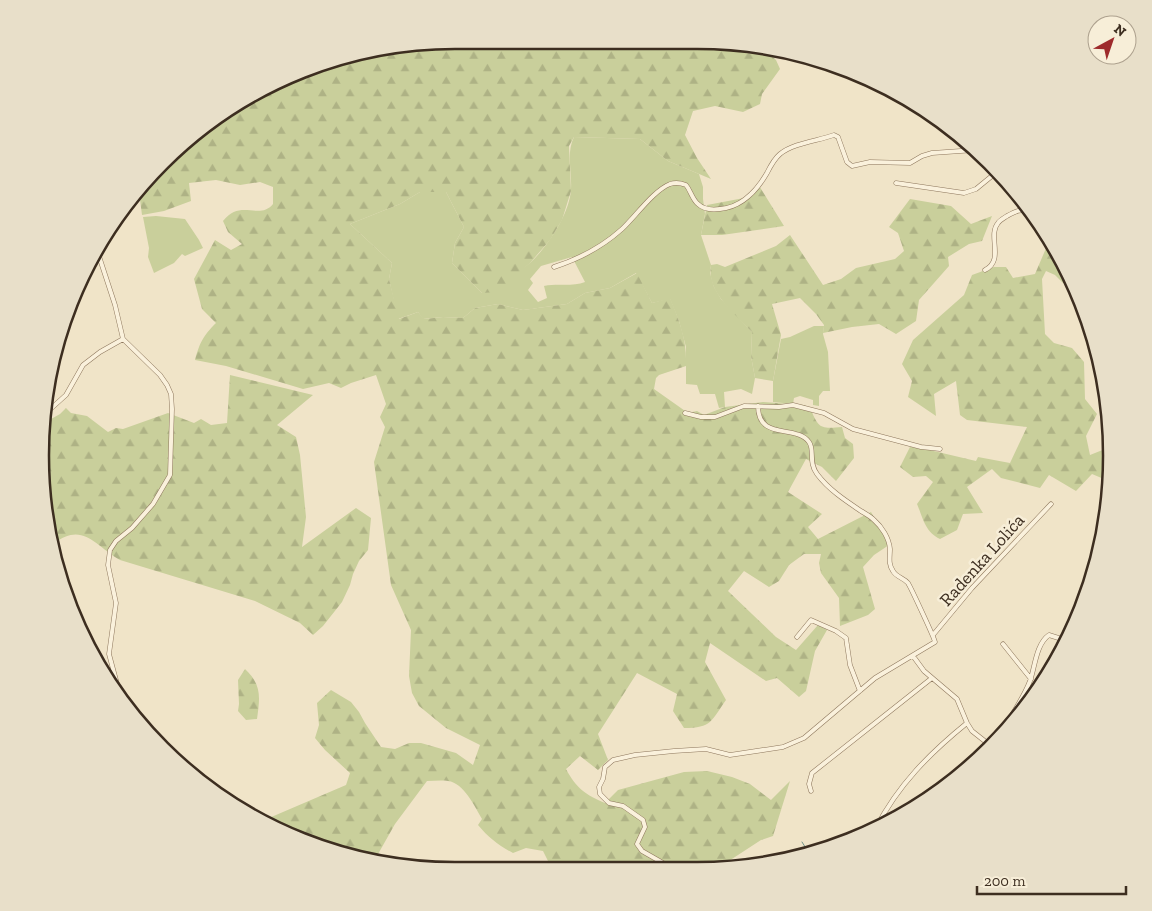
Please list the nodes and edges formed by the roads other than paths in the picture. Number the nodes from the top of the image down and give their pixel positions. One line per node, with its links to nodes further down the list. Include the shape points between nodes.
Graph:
1 (966, 151): 6 (street, via 922,156 910,163 870,162 852,166 847,162 838,136 834,135 787,149 773,161 748,198 735,206 712,210 701,207 686,185 671,184 611,238 579,258)
2 (992, 176): 3 (street, via 976,189 964,193)
3 (896, 183)
4 (1020, 210): 7 (street, via 997,224 994,261)
5 (100, 258): 8 (street)
6 (554, 267)
7 (985, 270)
8 (124, 339): 10 (street, via 83,365 66,395); 20 (street, via 167,385 172,409 170,475 153,504 110,550 108,565 116,603 109,654)
9 (758, 406): 11 (street, via 739,407 715,417); 12 (street, via 805,407 854,429); 14 (street, Radenka Lolića, via 765,425 807,439 811,446 812,465 818,475 833,492 871,516 880,526 888,540 892,570 909,584)
10 (52, 408)
11 (685, 413)
12 (940, 449)
13 (1051, 504): 14 (street, Radenka Lolića)
14 (933, 635): 18 (street, Radenka Lolića, via 934,643)
15 (798, 637): 22 (street, via 811,620 844,635)
16 (1059, 638): 21 (street, via 1047,636 1039,650)
17 (1003, 644): 21 (street)
18 (913, 656): 19 (street); 22 (street)
19 (932, 678): 24 (street, via 957,699); 26 (street, via 812,773)
20 (115, 679)
21 (1031, 679): 23 (street)
22 (860, 691): 28 (street, via 804,738 783,747 730,754 706,748 674,750 626,756 610,762 605,767 600,794 643,820 645,827 637,844 642,851)
23 (1022, 699)
24 (967, 723): 25 (street, via 974,734); 27 (street, via 918,767)
25 (985, 742)
26 (811, 791)
27 (883, 817)
28 (663, 862)

